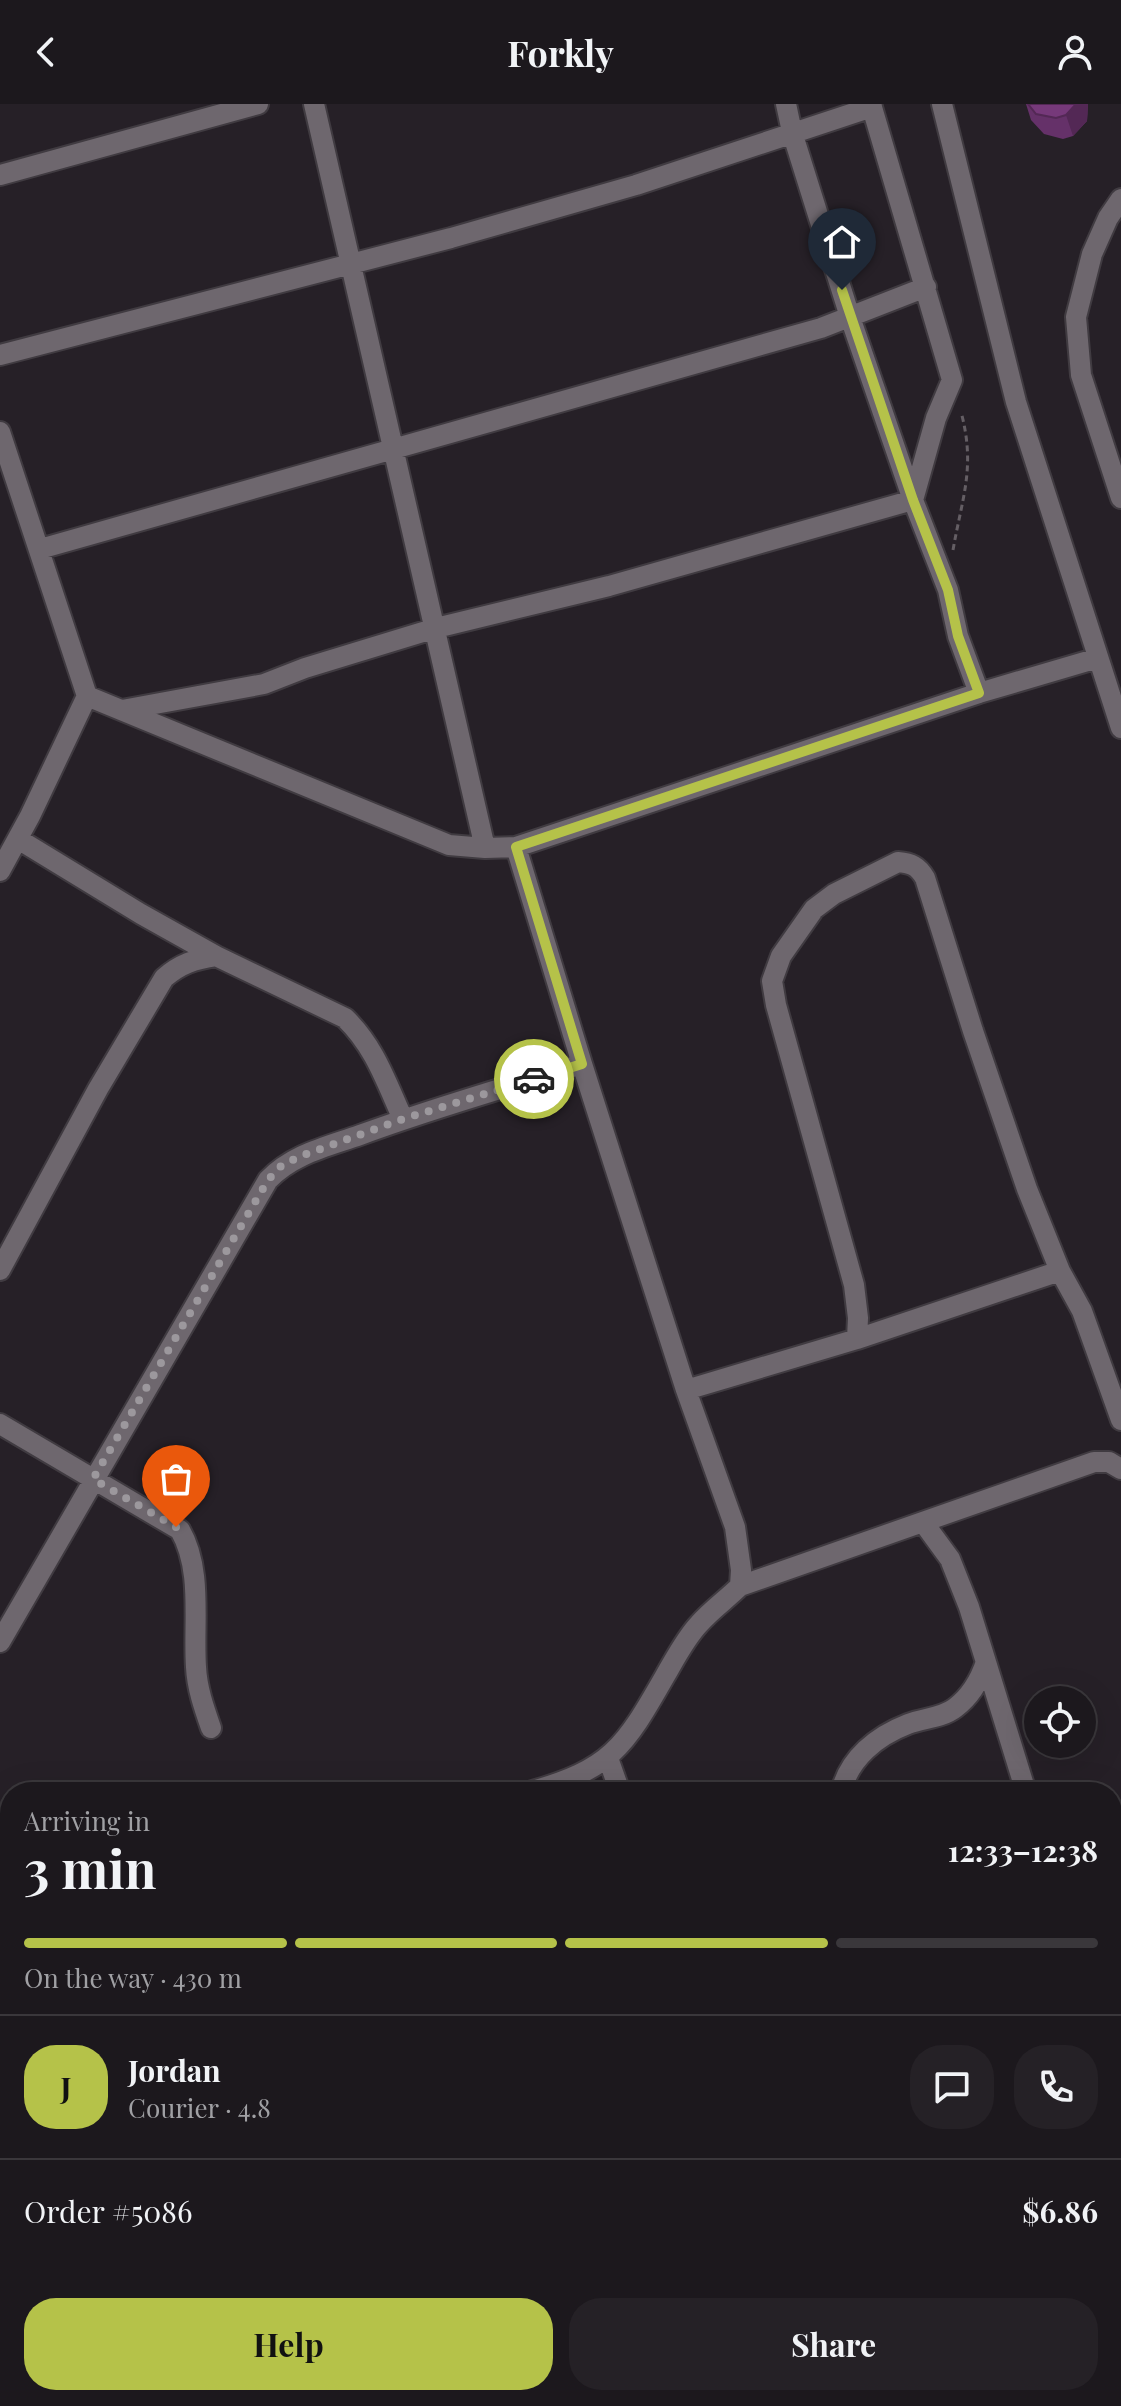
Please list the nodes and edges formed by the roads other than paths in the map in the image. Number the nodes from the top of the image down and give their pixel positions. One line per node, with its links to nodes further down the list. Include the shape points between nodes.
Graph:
1 (258, 104): 7 (street)
2 (314, 104): 9 (street)
3 (786, 104): 6 (street)
4 (942, 104): 19 (street, via 1016,402)
5 (871, 106): 6 (street); 10 (street)
6 (792, 132): 9 (street, via 636,185); 11 (street)
7 (0, 175)
8 (1121, 199): 15 (street, via 1092,254 1076,317 1081,375)
9 (350, 264): 12 (street); 14 (street)
10 (926, 287): 11 (street); 16 (street, via 952,380)
11 (850, 317): 14 (street); 16 (street)
12 (0, 355)
13 (0, 432): 17 (street)
14 (392, 449): 17 (street); 18 (street)
15 (1121, 498)
16 (913, 500): 18 (street, via 609,586); 20 (street)
17 (40, 549): 21 (street)
18 (436, 628): 22 (street, via 264,684); 26 (street)
19 (1098, 658): 20 (street); 23 (street)
20 (979, 693): 25 (street)
21 (87, 696): 22 (street); 24 (street)
22 (122, 710): 26 (street, via 449,845)
23 (1121, 728)
24 (18, 839): 27 (street); 28 (street)
25 (516, 847): 26 (street); 29 (street)
26 (485, 848)
27 (0, 871)
28 (216, 956): 30 (street, via 345,1018 372,1049); 31 (street, via 186,963 164,978)
29 (582, 1064): 30 (street); 34 (street)
30 (403, 1119): 39 (street, via 301,1156 268,1180)
31 (0, 1270)
32 (1060, 1271): 33 (street); 33 (street, via 982,1060 925,878 916,866 898,862 814,909 781,956 772,981 854,1285); 35 (street, via 1082,1311)
33 (857, 1339): 34 (street)
34 (686, 1390): 41 (street, via 735,1527)
35 (1121, 1420)
36 (0, 1424): 39 (street)
37 (1121, 1444): 38 (street)
38 (1115, 1466): 40 (street, via 1094,1462)
39 (93, 1479): 42 (street); 44 (street, via 183,1535 192,1559 196,1669)
40 (923, 1522): 41 (street); 43 (street, via 950,1559)
41 (740, 1586): 45 (street, via 698,1624 637,1725)
42 (0, 1642)
43 (986, 1662): 48 (street, via 976,1687 955,1708 881,1738 860,1754); 49 (street)
44 (211, 1728)
45 (608, 1758): 46 (street); 47 (street)
46 (558, 1782)
47 (616, 1782)
48 (844, 1782)
49 (1023, 1782)

